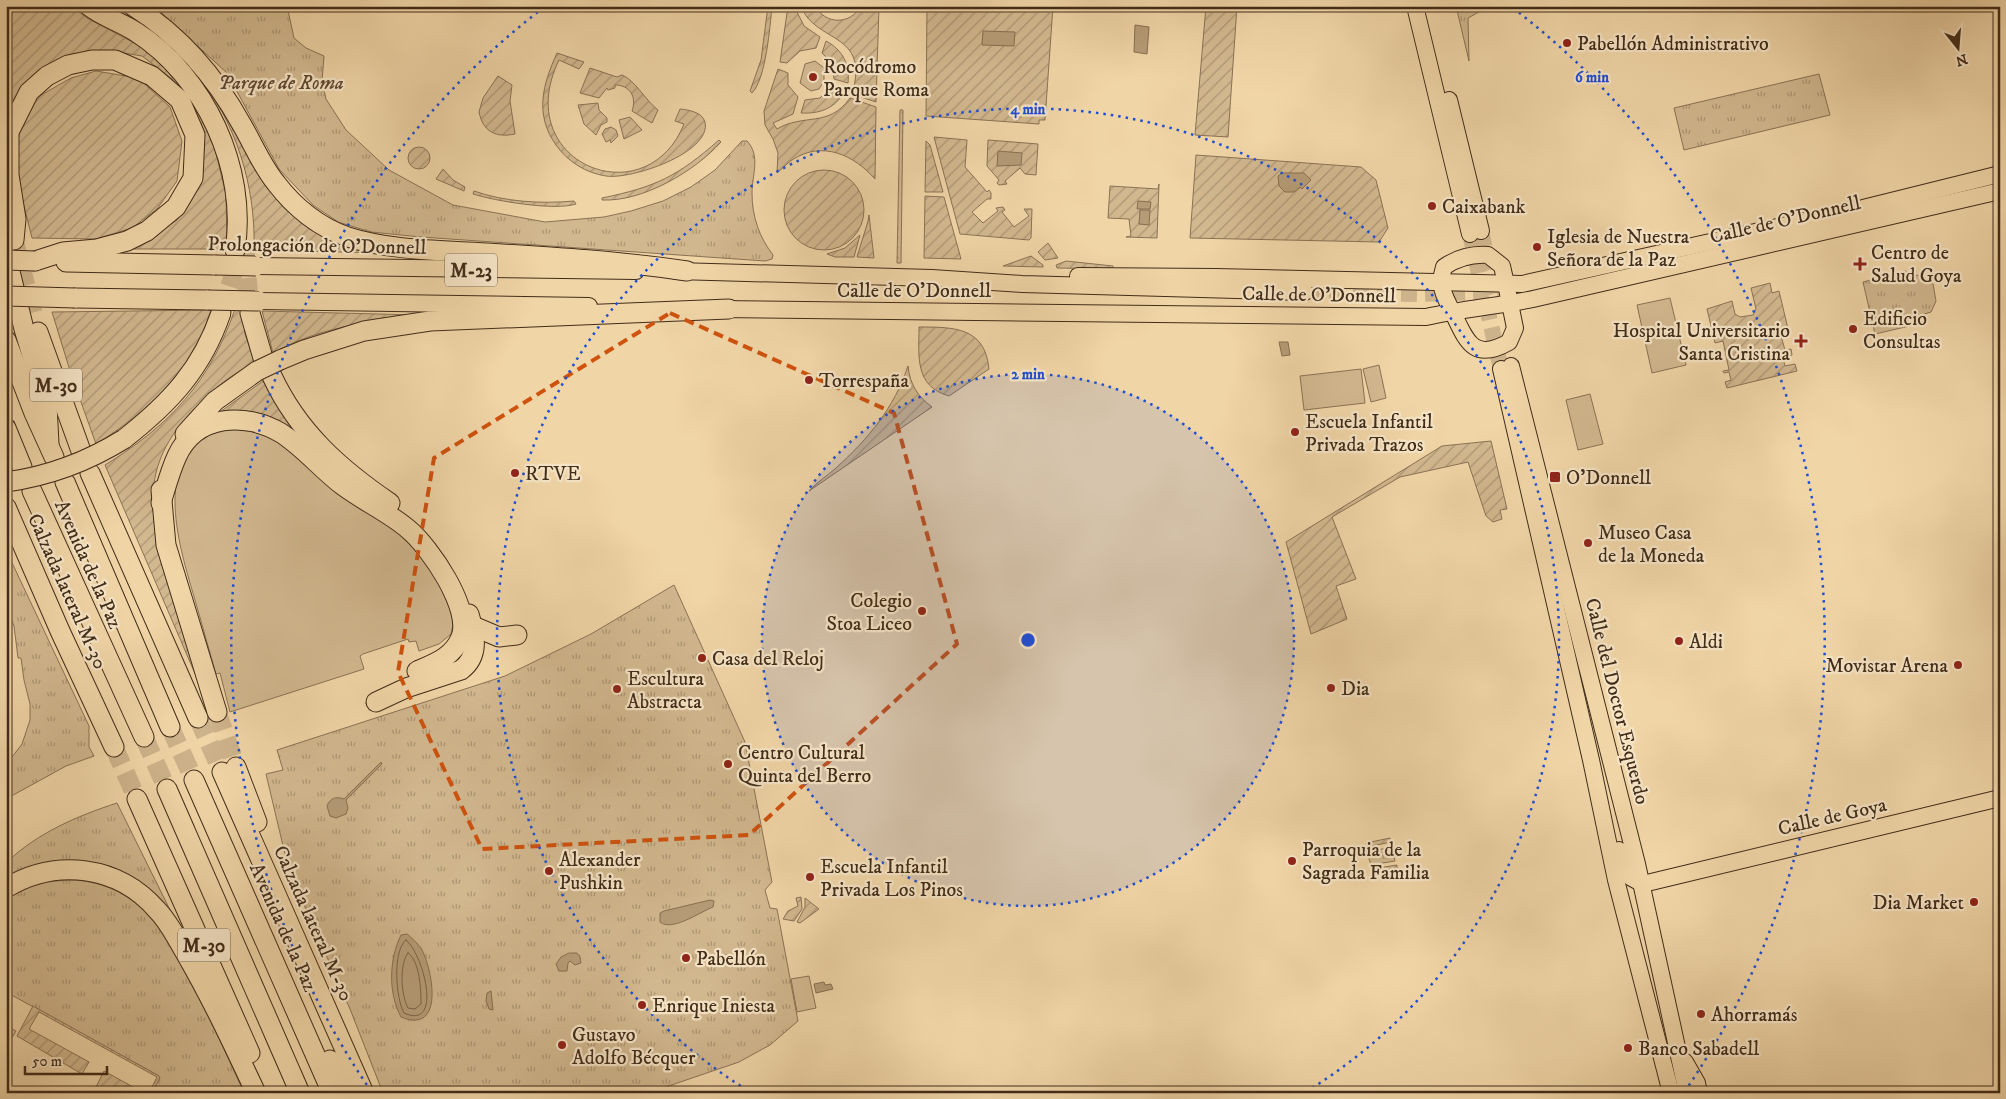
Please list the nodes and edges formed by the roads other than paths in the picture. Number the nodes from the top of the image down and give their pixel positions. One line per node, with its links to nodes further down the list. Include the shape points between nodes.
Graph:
1 (89, 6): 9 (highway, via 136,32 165,56 186,78 206,107 231,170 238,204)
2 (134, 6): 13 (highway, via 182,42 202,63 287,196 308,216 346,236 402,247 643,264)
3 (1416, 6): 4 (main road, via 1475,233)
4 (1427, 6)
5 (2000, 174): 16 (main road, Calle de O'Donnell, via 1522,284)
6 (2000, 191): 19 (main road, Calle de O'Donnell)
7 (6, 205): 8 (highway)
8 (10, 248): 10 (highway, via 16,219 9,175 9,132 29,92 47,76 68,65 115,60 152,76 180,100 195,135 193,178 176,206 147,231 127,241); 25 (highway, M-30, via 24,329 47,405 52,450)
9 (240, 250)
10 (64, 257): 11 (highway, bridge); 12 (highway, Prolongación de O'Donnell / M-23, bridge)
11 (6, 260)
12 (256, 266): 13 (main road, Prolongación de O'Donnell / M-23)
13 (687, 271): 15 (main road, Calle de O'Donnell, via 932,278)
14 (1441, 283): 15 (main road, Calle de O'Donnell, via 1050,276); 16 (main road, Calle de O'Donnell); 16 (main road, via 1444,267 1451,262 1482,255 1502,266); 23 (main road)
15 (1022, 284): 17 (main road, Calle de O'Donnell)
16 (1506, 284): 19 (main road)
17 (1305, 292)
18 (6, 296): 20 (highway, M-23, bridge)
19 (1511, 304): 23 (main road, Calle de O'Donnell); 23 (main road, via 1513,335 1509,342 1494,349 1484,349 1467,342)
20 (214, 306): 21 (highway, M-23, bridge); 31 (highway, bridge, via 212,340 184,383 151,418 124,439 74,466)
21 (254, 307): 22 (main road, Calle de O'Donnell / M-23); 26 (highway)
22 (729, 309): 23 (main road, Calle de O'Donnell, via 1426,317); 26 (highway, via 430,321 364,332 304,350)
23 (1452, 311)
24 (34, 317): 28 (highway, M-30)
25 (6, 340)
26 (268, 367): 34 (highway, via 215,401 192,424 175,446 161,485); 37 (highway, via 291,413 326,453 426,530 438,544 453,570)
27 (6, 428): 29 (highway)
28 (81, 451)
29 (22, 467)
30 (90, 473): 43 (highway)
31 (6, 482)
32 (65, 482): 44 (highway, Avenida de la Paz)
33 (32, 491): 45 (highway, Avenida de la Paz)
34 (162, 503): 40 (highway, via 177,455 198,432 216,422 235,419 255,421 282,434 342,485 408,529 425,544 446,576 463,622 461,638 451,653); 42 (highway, via 166,545 173,572)
35 (6, 507): 38 (highway, Calzada lateral M-30)
36 (6, 532): 38 (highway)
37 (473, 626): 39 (highway, via 499,637); 41 (highway, via 474,652 467,666)
38 (60, 632): 46 (highway, Calzada lateral M-30)
39 (517, 635)
40 (417, 671)
41 (376, 702)
42 (217, 712)
43 (198, 718)
44 (170, 727)
45 (144, 737)
46 (114, 747)
47 (1591, 760): 53 (main road, Calle del Doctor Esquerdo, via 1506,368); 55 (main road, via 1603,785 1625,869); 57 (main road, Calle del Doctor Esquerdo, via 1616,880)
48 (229, 770): 65 (highway, Calzada lateral M-30, via 296,922 315,980)
49 (194, 780): 58 (highway, Avenida de la Paz / M-30)
50 (167, 789): 62 (highway, M-30)
51 (137, 798): 61 (highway, M-30)
52 (2000, 798): 54 (main road, Calle de Goya)
53 (1637, 864): 54 (main road, via 1651,874); 55 (main road, Calle del Doctor Esquerdo)
54 (1673, 875): 55 (main road, Calle de Goya)
55 (1641, 883): 59 (main road, Calle del Doctor Esquerdo)
56 (6, 888): 60 (highway, via 22,878 49,870 75,869 116,879 145,897 158,910 198,974)
57 (1647, 1002): 66 (main road, Calle del Doctor Esquerdo, via 1648,1033); 67 (main road, Calle del Doctor Esquerdo)
58 (294, 1004): 63 (highway, Avenida de la Paz / M-30); 64 (highway, via 312,1025)
59 (1677, 1047): 68 (main road, Calle del Doctor Esquerdo); 69 (main road, Calle del Doctor Esquerdo, via 1697,1083)
60 (256, 1093)
61 (267, 1093)
62 (300, 1093)
63 (332, 1093)
64 (347, 1093)
65 (364, 1093)
66 (1659, 1093)
67 (1671, 1093)
68 (1687, 1093)
69 (1699, 1093)

